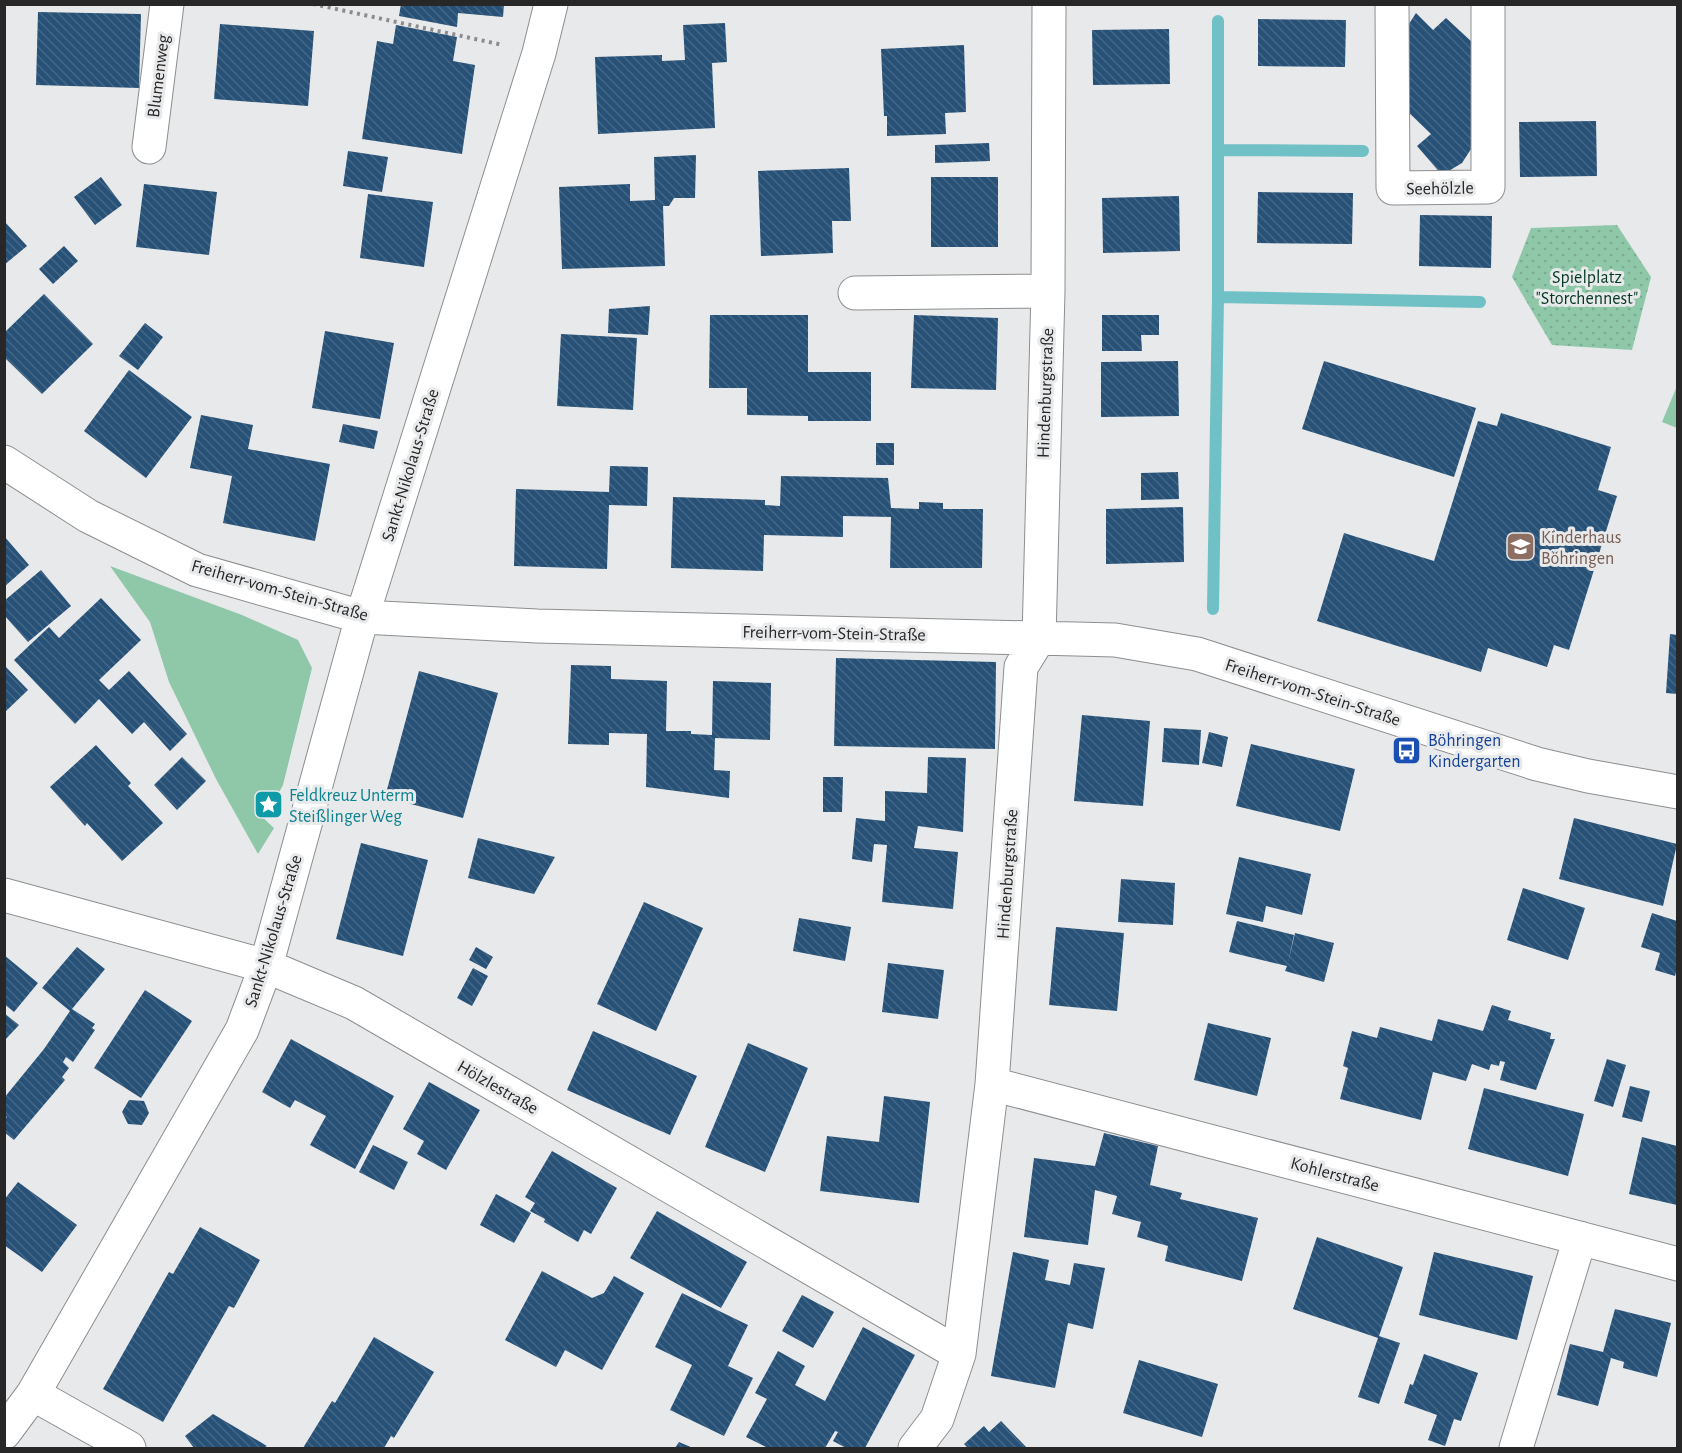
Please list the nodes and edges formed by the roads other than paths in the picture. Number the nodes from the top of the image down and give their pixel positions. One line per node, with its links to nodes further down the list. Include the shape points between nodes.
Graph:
1 (167, 4): 6 (street, Blumenweg)
2 (551, 4): 10 (street, Sankt-Nikolaus-Straße)
3 (1049, 4): 7 (street, Hindenburgstraße)
4 (1392, 4): 5 (street, Seehölzle, via 1393,188 1488,187)
5 (1488, 4)
6 (148, 147)
7 (1048, 291): 8 (street); 11 (street, Hindenburgstraße)
8 (855, 293)
9 (4, 462): 10 (street, Freiherr-vom-Stein-Straße, via 88,516 197,570)
10 (362, 617): 11 (street, Freiherr-vom-Stein-Straße, via 537,626); 14 (street, Sankt-Nikolaus-Straße)
11 (1039, 638): 12 (street, Freiherr-vom-Stein-Straße, via 1115,640 1197,654 1537,764); 15 (street, Hindenburgstraße, via 1021,667)
12 (1677, 792)
13 (4, 896): 14 (street, Hölzlestraße)
14 (266, 966): 18 (street, Hölzlestraße, via 354,1003); 19 (street, Sankt-Nikolaus-Straße, via 237,1039)
15 (992, 1084): 16 (street, Kohlerstraße); 18 (street, Hindenburgstraße)
16 (1580, 1238): 17 (street, Kohlerstraße); 23 (street)
17 (1677, 1264)
18 (959, 1354): 22 (street, Hindenburgstraße, via 937,1419)
19 (33, 1394): 20 (street, Sankt-Nikolaus-Straße); 21 (street)
20 (4, 1433)
21 (129, 1449)
22 (915, 1449)
23 (1516, 1449)

